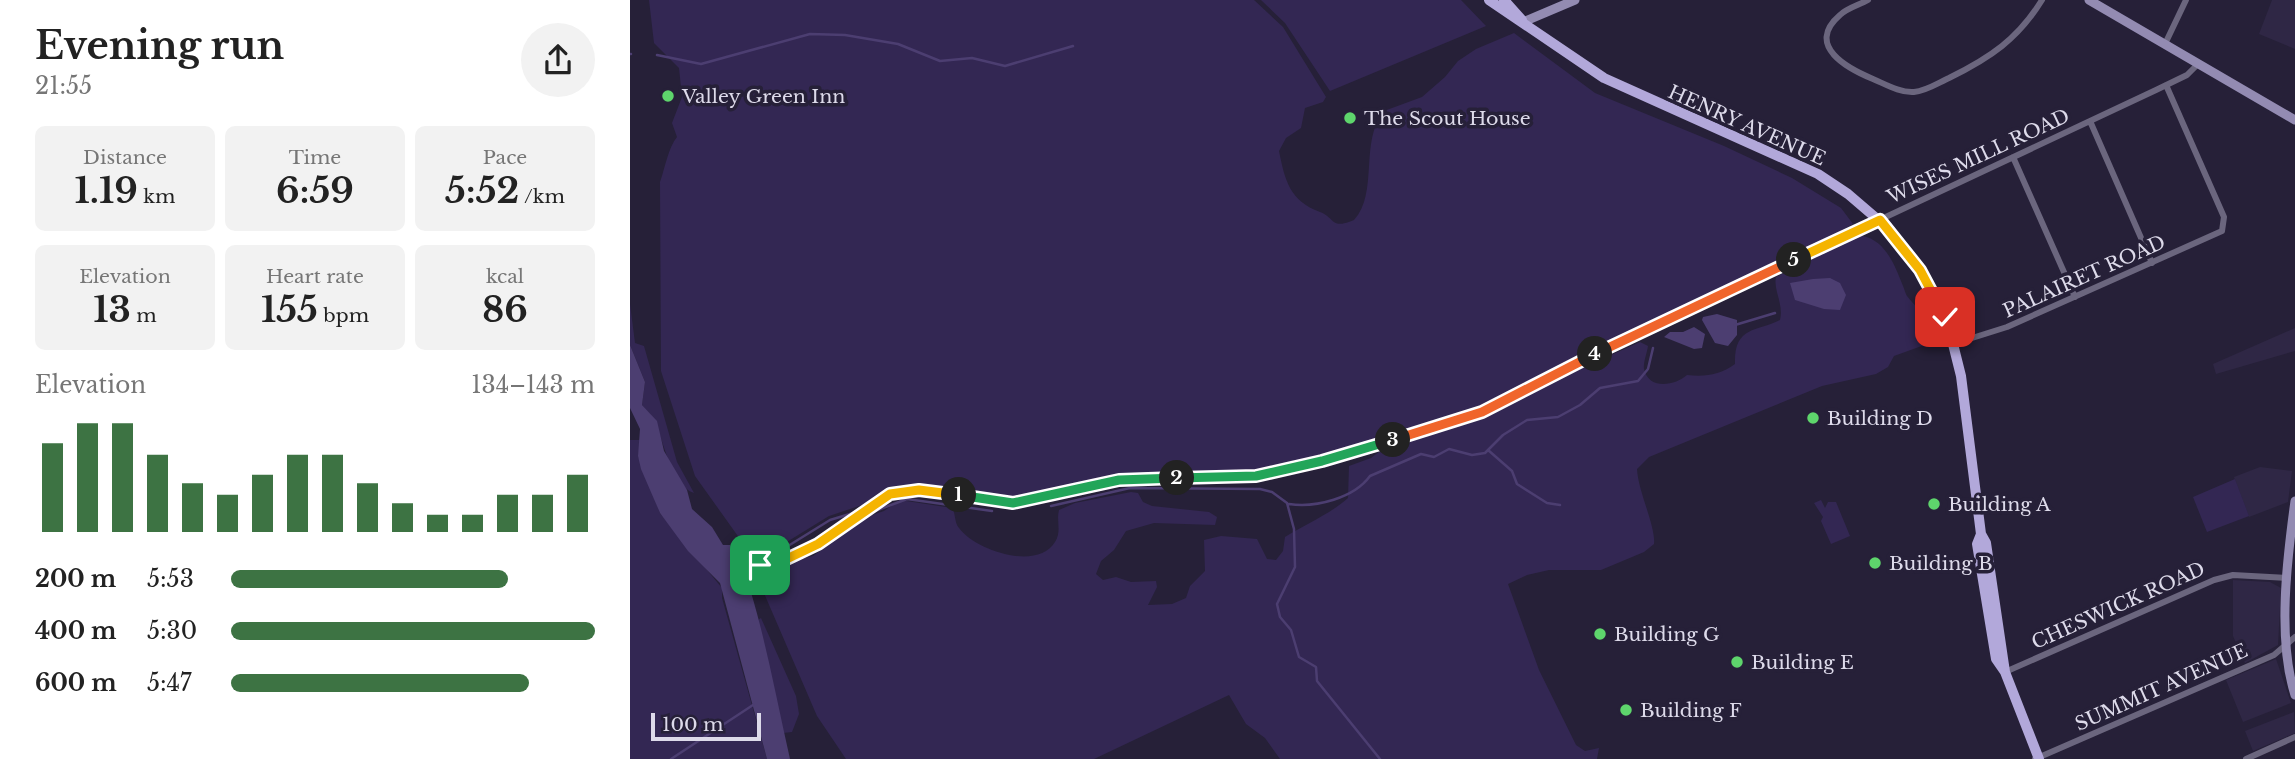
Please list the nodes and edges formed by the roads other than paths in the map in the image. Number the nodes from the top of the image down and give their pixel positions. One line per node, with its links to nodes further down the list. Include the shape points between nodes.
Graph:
1 (1489, 0): 8 (main road, HENRY AVENUE)
2 (1504, 0): 8 (main road, HENRY AVENUE)
3 (1575, 0): 8 (street)
4 (1868, 0): 5 (street, via 1841,13 1830,29 1830,49 1840,64 1900,90 1916,92 2001,49 2024,27)
5 (2042, 0)
6 (2089, 0): 9 (street)
7 (2186, 0): 9 (street)
8 (1523, 22): 15 (main road, HENRY AVENUE, via 1611,81 1818,174)
9 (2165, 44): 10 (street)
10 (2198, 64): 11 (street, WISES MILL ROAD); 12 (street)
11 (2166, 85): 13 (street, WISES MILL ROAD); 16 (street, PALAIRET ROAD, via 2224,216 2223,228 2216,236)
12 (2295, 120)
13 (2090, 121): 14 (street, WISES MILL ROAD); 16 (street)
14 (2013, 157): 15 (street, WISES MILL ROAD); 17 (street)
15 (1880, 220): 18 (main road, HENRY AVENUE, via 1928,283); 20 (street, WISES MILL ROAD, via 1577,362 1482,412 1354,453 1256,476 1129,479 1013,503 901,491 884,496 824,540 774,565)
16 (2152, 263): 17 (street, PALAIRET ROAD)
17 (2075, 297): 18 (street, PALAIRET ROAD, via 2007,327)
18 (1953, 344): 24 (main road, HENRY AVENUE)
19 (2295, 500): 21 (street)
20 (744, 559)
21 (2288, 578): 23 (street); 24 (street, CHESWICK ROAD, via 2233,575 2214,580)
22 (2295, 637): 23 (street, SUMMIT AVENUE)
23 (2286, 645): 25 (street); 27 (street, SUMMIT AVENUE)
24 (2004, 672): 27 (main road, HENRY AVENUE)
25 (2295, 695)
26 (2295, 737): 28 (street)
27 (2037, 759)
28 (2246, 759)

